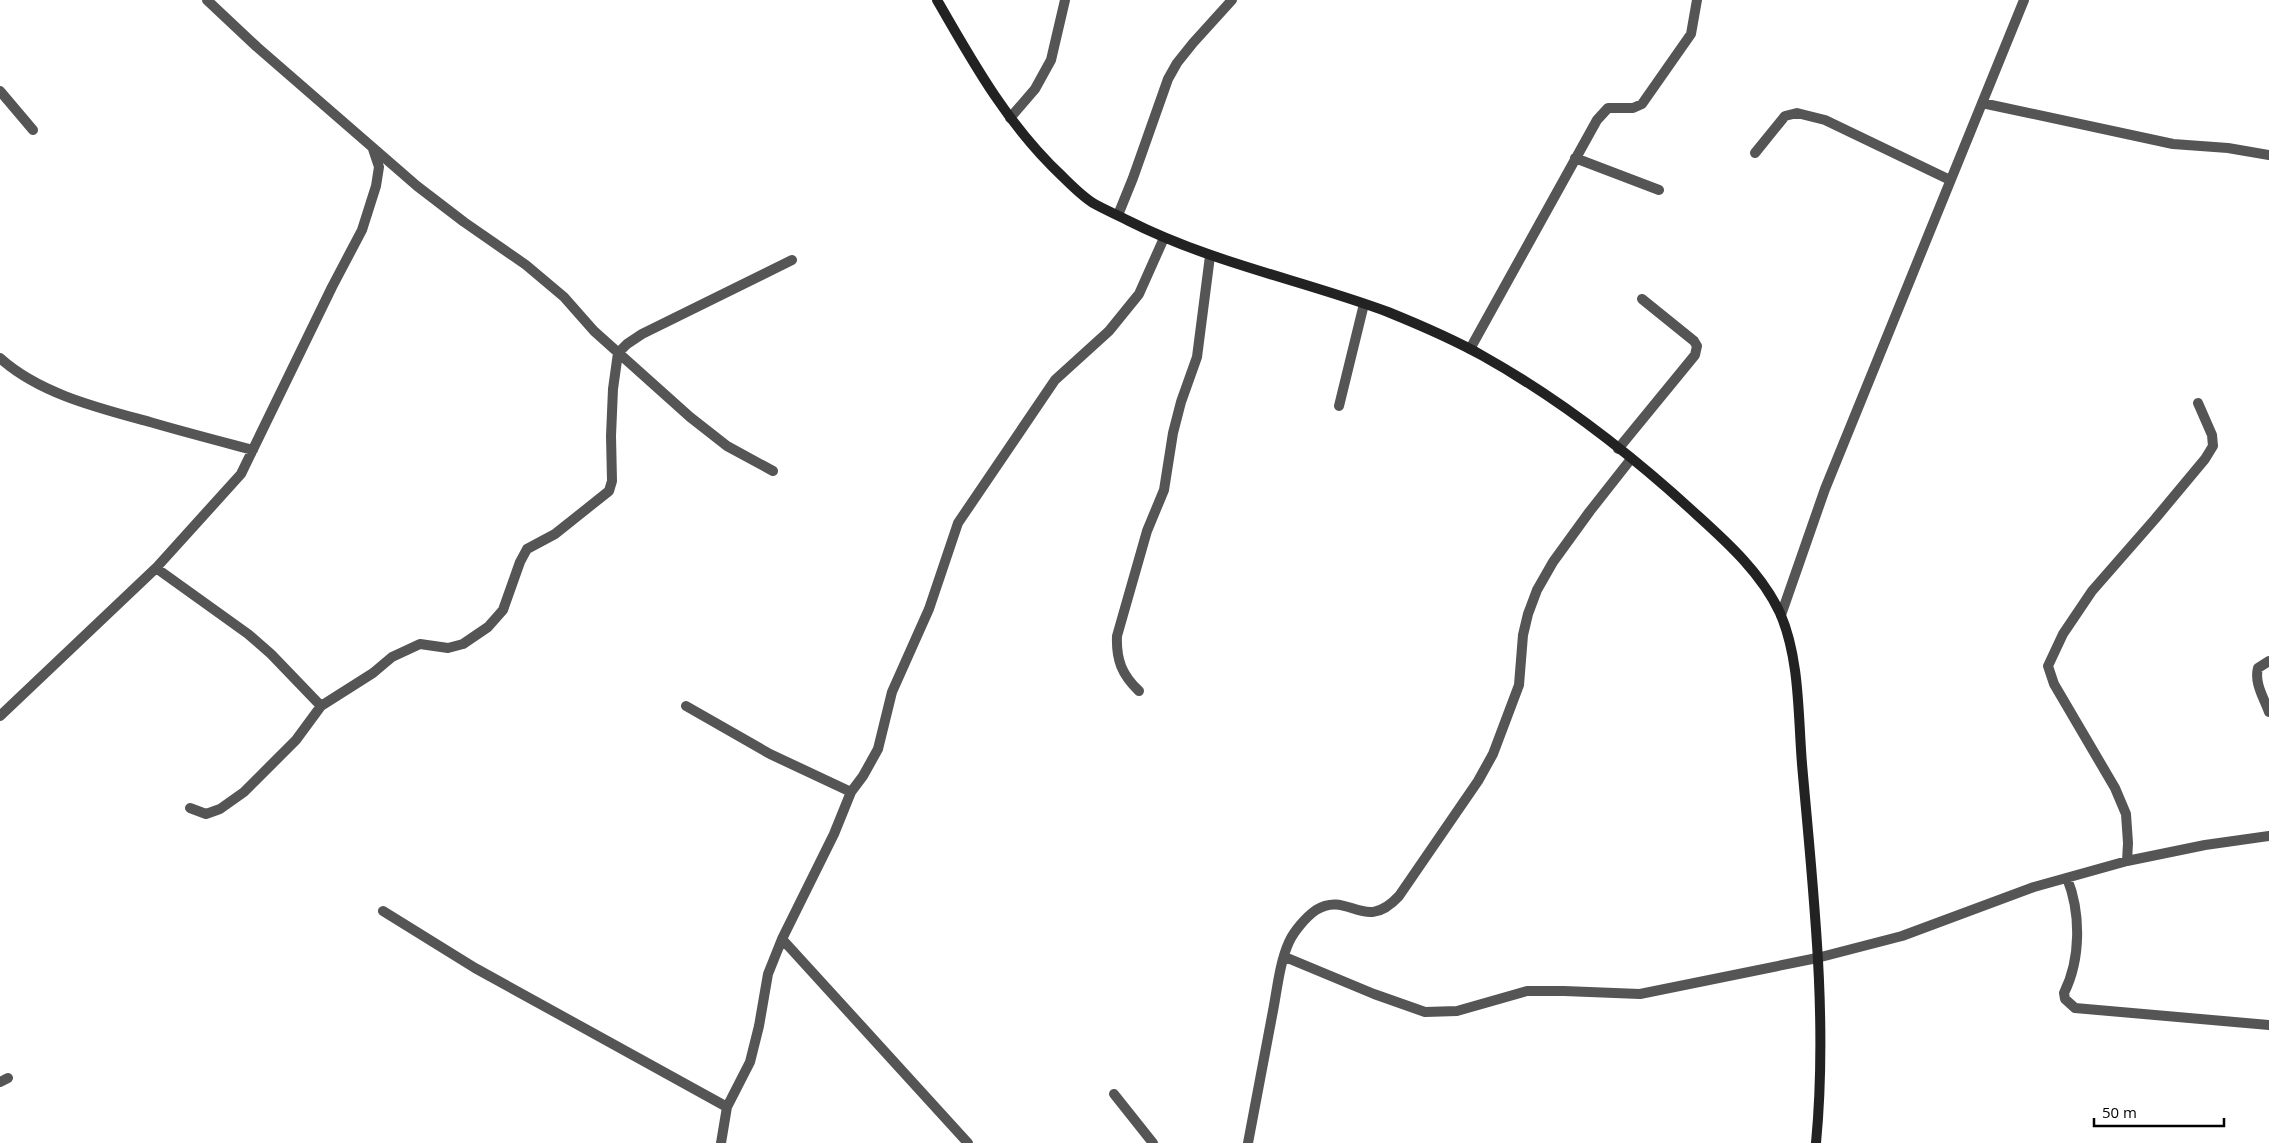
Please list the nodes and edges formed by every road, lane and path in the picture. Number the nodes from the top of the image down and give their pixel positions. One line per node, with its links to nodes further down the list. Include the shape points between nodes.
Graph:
1 (207, 0): 11 (street)
2 (936, 0): 9 (street)
3 (1065, 0): 9 (street, via 1051,60 1035,89)
4 (1232, 0): 17 (street, via 1187,50 1168,79)
5 (1697, 0): 14 (street, via 1691,34 1642,104 1633,108 1608,108 1603,112)
6 (2024, 0): 8 (street)
7 (0, 91): 10 (street)
8 (1982, 103): 13 (street, via 2173,144); 15 (street)
9 (1010, 118): 17 (street, via 1040,156 1065,179 1091,202)
10 (33, 130)
11 (373, 147): 24 (street, via 417,186 526,265 564,297); 29 (street, via 379,167 362,230)
12 (1755, 153): 15 (street, via 1785,116 1797,112 1825,120)
13 (2269, 155)
14 (1575, 158): 16 (street); 23 (street)
15 (1950, 180): 33 (street, via 1825,489)
16 (1658, 190)
17 (1118, 215): 18 (street)
18 (1164, 238): 19 (street); 40 (street, via 1139,294 1109,331 1055,380 965,511 954,533 929,609 892,692 878,750)
19 (1210, 256): 22 (street); 35 (street, via 1197,357 1173,433 1164,490 1147,531 1117,636 1116,654 1120,668)
20 (792, 260): 24 (street, via 642,334)
21 (1642, 298): 28 (street, via 1694,341 1697,350)
22 (1364, 304): 23 (street, via 1418,324); 27 (street)
23 (1470, 349): 28 (street, via 1525,382)
24 (618, 353): 31 (street, via 727,446); 36 (street, via 613,389 612,481 609,491 555,534 527,549 503,610 488,626 463,644 448,648 420,644 409,648)
25 (0, 358): 29 (street, via 37,384 100,408)
26 (2198, 403): 43 (street, via 2212,435 2213,446 2092,591 2063,634 2048,666 2054,684 2122,805 2128,828)
27 (1339, 406)
28 (1618, 449): 30 (street)
29 (253, 450): 32 (street, via 241,474)
30 (1631, 459): 33 (street, via 1720,536 1769,592); 47 (street, via 1553,562 1537,590 1523,635 1519,685 1493,754 1399,896 1387,908 1376,913 1330,904 1315,911 1293,936)
31 (773, 471)
32 (156, 568): 36 (street, via 248,634); 39 (street)
33 (1781, 615): 48 (street, via 1795,677)
34 (2269, 661): 38 (street, via 2258,668 2256,674)
35 (1139, 691)
36 (321, 706): 41 (street, via 296,740 244,792 220,809 206,814)
37 (686, 706): 40 (street, via 770,754)
38 (2269, 712)
39 (0, 716)
40 (851, 792): 46 (street)
41 (190, 808)
42 (2269, 836): 43 (street)
43 (2127, 861): 44 (street)
44 (2067, 878): 48 (street, via 2026,889 1902,936); 49 (street, via 2074,894 2077,916 2074,964 2064,993 2070,1005)
45 (383, 911): 51 (street, via 475,968)
46 (782, 939): 51 (street, via 768,974 750,1062); 53 (street)
47 (1285, 957): 48 (street, via 1424,1012 1457,1011 1527,991 1640,994); 55 (street)
48 (1817, 958): 56 (street, via 1821,1047)
49 (2269, 1025)
50 (1114, 1094): 54 (street)
51 (727, 1107): 52 (street)
52 (721, 1143)
53 (968, 1143)
54 (1153, 1143)
55 (1248, 1143)
56 (1816, 1143)

